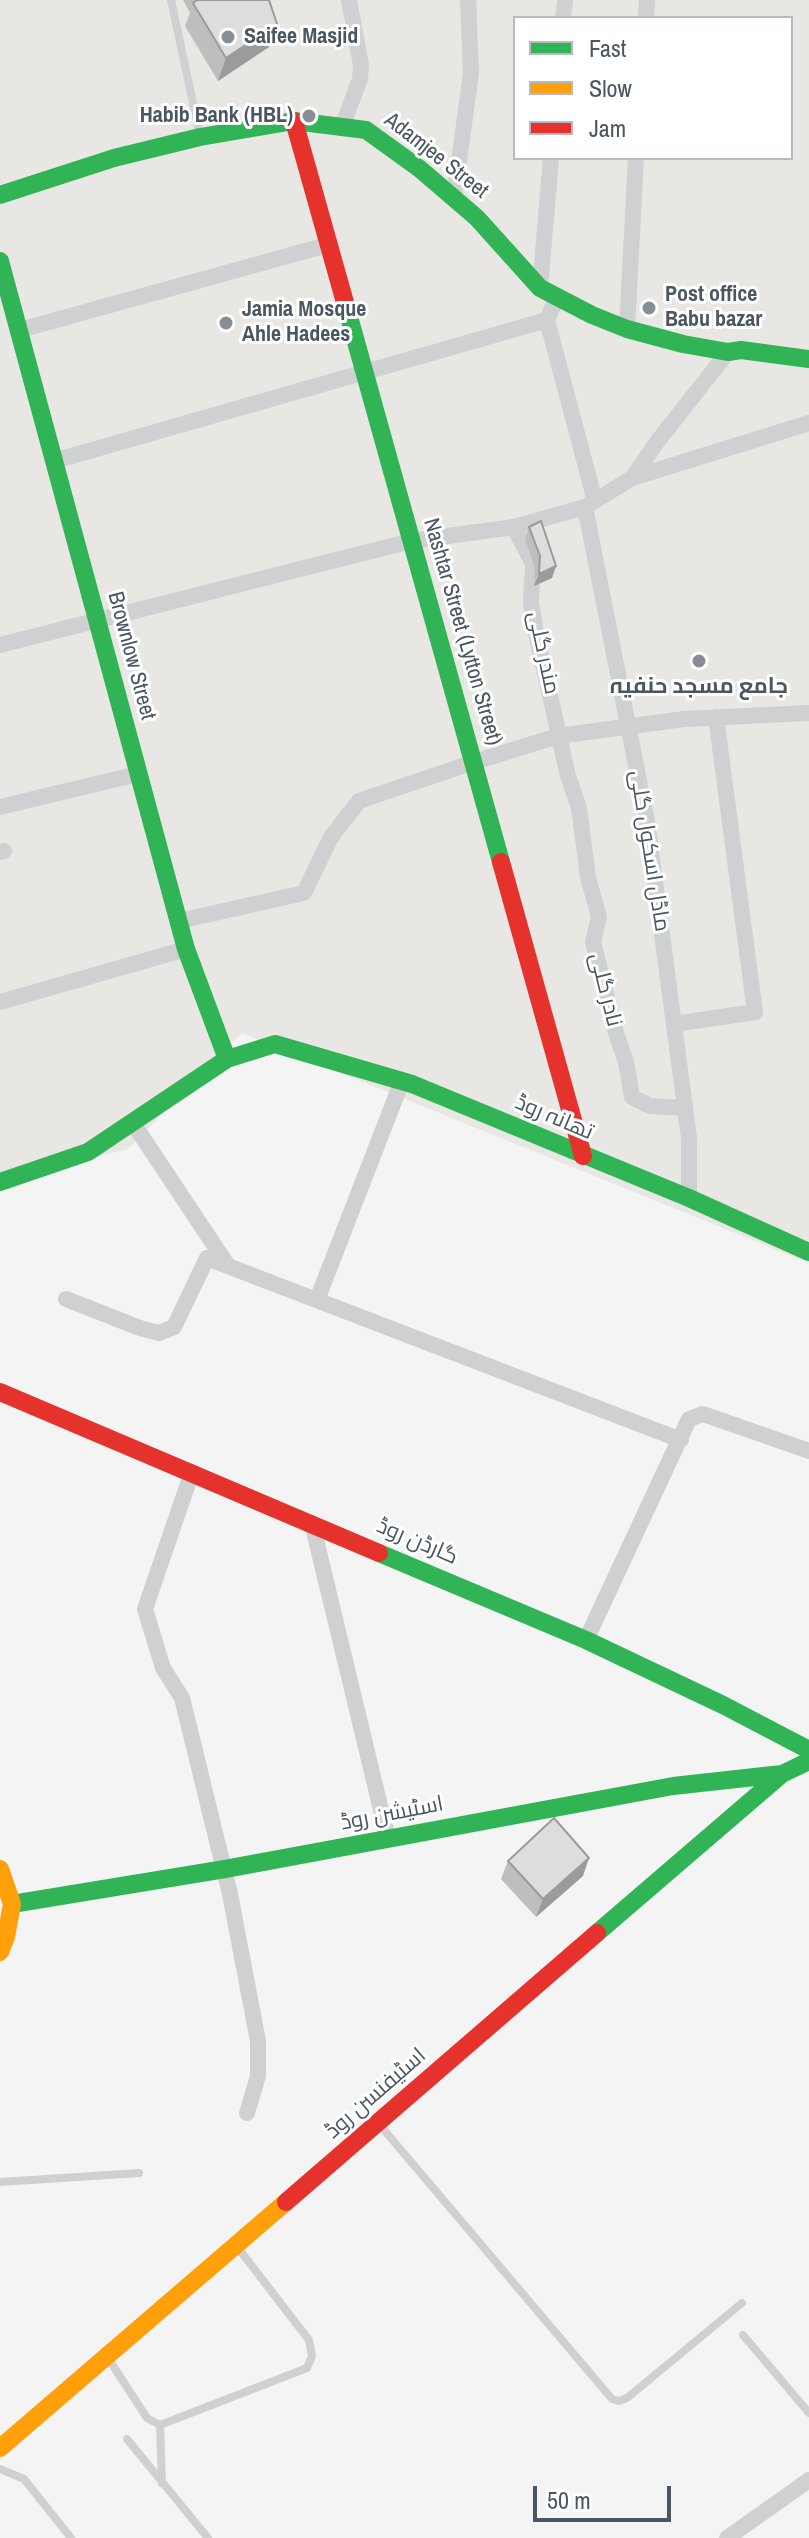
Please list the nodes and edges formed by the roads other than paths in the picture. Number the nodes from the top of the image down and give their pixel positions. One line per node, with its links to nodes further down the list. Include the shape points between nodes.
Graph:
1 (171, 0): 6 (lane)
2 (349, 0): 5 (street, via 361,65)
3 (468, 0): 10 (street, via 471,73)
4 (294, 121): 5 (street, Adamjee Street); 6 (street, Adamjee Street); 11 (street, Nashtar Street (Lytton Street))
5 (342, 127): 10 (street, Adamjee Street, via 366,130)
6 (200, 137): 9 (street, Adamjee Street)
7 (551, 160): 13 (street)
8 (636, 160): 15 (street)
9 (0, 195)
10 (454, 198): 13 (street, Adamjee Street)
11 (327, 245): 16 (street); 19 (street, Nashtar Street (Lytton Street))
12 (0, 261): 16 (street, Brownlow Street)
13 (548, 292): 14 (street); 15 (street, Adamjee Street)
14 (547, 320): 19 (street); 23 (street, ماڈل اسکول گلی)
15 (627, 329): 17 (street, Adamjee Street)
16 (20, 330): 21 (street, Brownlow Street)
17 (728, 352): 18 (street, Adamjee Street); 22 (street)
18 (809, 359)
19 (364, 373): 21 (street); 25 (street, Nashtar Street (Lytton Street))
20 (809, 423): 22 (street)
21 (54, 461): 26 (street, Brownlow Street)
22 (632, 478): 23 (street)
23 (590, 504): 24 (street); 30 (street, ماڈل اسکول گلی)
24 (514, 527): 25 (street); 31 (street, مندر گلی, via 533,564 531,603)
25 (411, 541): 26 (street); 32 (street, Nashtar Street (Lytton Street))
26 (95, 620): 27 (street); 33 (street, Brownlow Street)
27 (0, 645)
28 (809, 713): 29 (street)
29 (716, 717): 30 (street); 38 (street, via 755,1012)
30 (628, 725): 31 (street); 38 (street, ماڈل اسکول گلی, via 647,821)
31 (558, 736): 32 (street); 41 (street, نادر گلی, via 579,808 599,917 593,942 632,1097 650,1106)
32 (474, 762): 35 (street, via 359,801 331,837 304,893); 43 (street, Nashtar Street (Lytton Street))
33 (138, 774): 34 (street); 35 (street, Brownlow Street)
34 (0, 807)
35 (179, 921): 36 (street, Brownlow Street)
36 (186, 949): 37 (street); 39 (street, Brownlow Street)
37 (0, 1002)
38 (674, 1024): 41 (street, ماڈل اسکول گلی)
39 (227, 1059): 40 (street, تھانہ روڈ, via 275,1044); 42 (street)
40 (402, 1081): 43 (street, تھانہ روڈ); 49 (street)
41 (685, 1108): 45 (street, ماڈل اسکول گلی)
42 (133, 1123): 44 (street, via 88,1152); 47 (street)
43 (583, 1156): 45 (street, تھانہ روڈ)
44 (0, 1182)
45 (689, 1198): 46 (street, تھانہ روڈ)
46 (809, 1252)
47 (228, 1266): 48 (street, via 207,1258 174,1327 159,1333); 49 (street)
48 (66, 1299)
49 (317, 1300): 51 (street)
50 (0, 1392): 53 (street, گارڈن روڈ)
51 (681, 1440): 52 (street, via 689,1419 703,1414); 55 (street)
52 (809, 1451)
53 (192, 1472): 54 (street, گارڈن روڈ); 61 (street, via 145,1609 163,1668 182,1698)
54 (312, 1523): 55 (street, گارڈن روڈ); 59 (street)
55 (586, 1640): 56 (street, گارڈن روڈ)
56 (809, 1750)
57 (809, 1761): 58 (street)
58 (782, 1774): 59 (street, اسٹیشن روڈ, via 673,1786); 65 (street, اسٹیفنسن روڈ)
59 (388, 1839): 61 (street, اسٹیشن روڈ)
60 (0, 1869): 62 (street)
61 (225, 1869): 62 (street, اسٹیشن روڈ); 64 (street, via 258,2041 258,2076)
62 (12, 1904): 63 (street)
63 (0, 1952)
64 (247, 2113)
65 (378, 2124): 68 (street, اسٹیفنسن روڈ); 69 (lane, via 612,2399 627,2398)
66 (139, 2173): 67 (lane)
67 (0, 2182)
68 (237, 2246): 71 (street, اسٹیفنسن روڈ); 73 (lane, via 309,2340 312,2356 307,2368)
69 (742, 2303)
70 (743, 2335): 72 (lane)
71 (108, 2358): 73 (lane, via 147,2418); 75 (street, اسٹیفنسن روڈ)
72 (809, 2413)
73 (160, 2425): 78 (lane)
74 (127, 2439): 78 (lane)
75 (0, 2448)
76 (0, 2469): 79 (lane, via 24,2479)
77 (809, 2480): 81 (street)
78 (162, 2484): 80 (lane)
79 (71, 2538)
80 (208, 2538)
81 (727, 2538)

